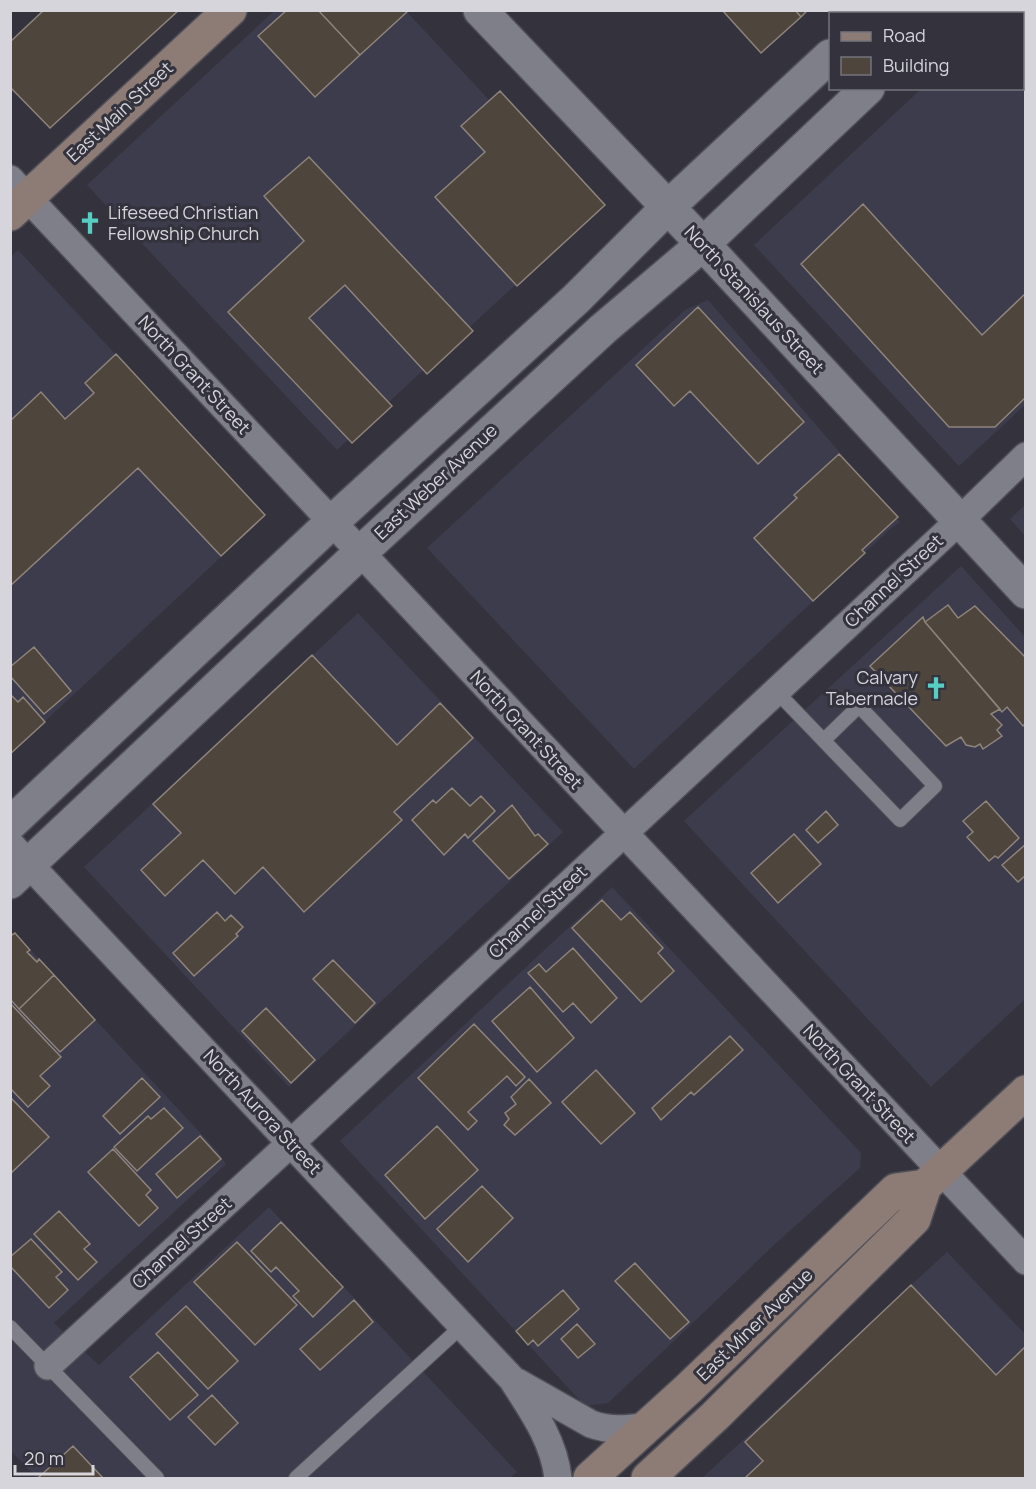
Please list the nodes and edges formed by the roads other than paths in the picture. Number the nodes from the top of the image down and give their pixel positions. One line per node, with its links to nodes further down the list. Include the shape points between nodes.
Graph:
1 (230, 10): 5 (main road, East Main Street)
2 (480, 10): 6 (street, North Stanislaus Street)
3 (829, 58): 6 (street)
4 (866, 90): 7 (street, East Weber Avenue)
5 (16, 197): 10 (street, North Grant Street)
6 (668, 207): 7 (street, North Stanislaus Street); 10 (street, via 576,299)
7 (703, 244): 9 (street, North Stanislaus Street); 11 (street, East Weber Avenue, via 603,329)
8 (1026, 456): 9 (street, Channel Street)
9 (959, 520): 12 (street, North Stanislaus Street); 13 (street, Channel Street)
10 (332, 522): 11 (street, North Grant Street); 15 (street)
11 (360, 552): 16 (street, North Grant Street); 17 (street, East Weber Avenue)
12 (1026, 592)
13 (776, 691): 14 (lane); 16 (street, Channel Street)
14 (824, 740): 14 (lane, via 900,820 935,786 859,706)
15 (10, 824)
16 (623, 833): 19 (street, Channel Street); 20 (street, North Grant Street)
17 (17, 863): 19 (street, North Aurora Street)
18 (1026, 1092): 20 (main road, East Miner Avenue)
19 (291, 1143): 22 (street, North Aurora Street); 24 (street, Channel Street)
20 (933, 1178): 21 (street, North Grant Street); 26 (main road, East Miner Avenue, via 896,1190); 27 (main road, East Miner Avenue, via 914,1219)
21 (1026, 1261)
22 (462, 1326): 25 (street, North Aurora Street); 29 (lane)
23 (10, 1327): 24 (lane)
24 (48, 1366): 28 (lane)
25 (513, 1379): 26 (street, North Aurora Street, via 582,1421 620,1430); 30 (street, North Aurora Street, via 545,1435 556,1461)
26 (647, 1426): 31 (main road, East Miner Avenue)
27 (669, 1467): 32 (main road, East Miner Avenue)
28 (157, 1479)
29 (296, 1479)
30 (558, 1479)
31 (590, 1479)
32 (648, 1479)

